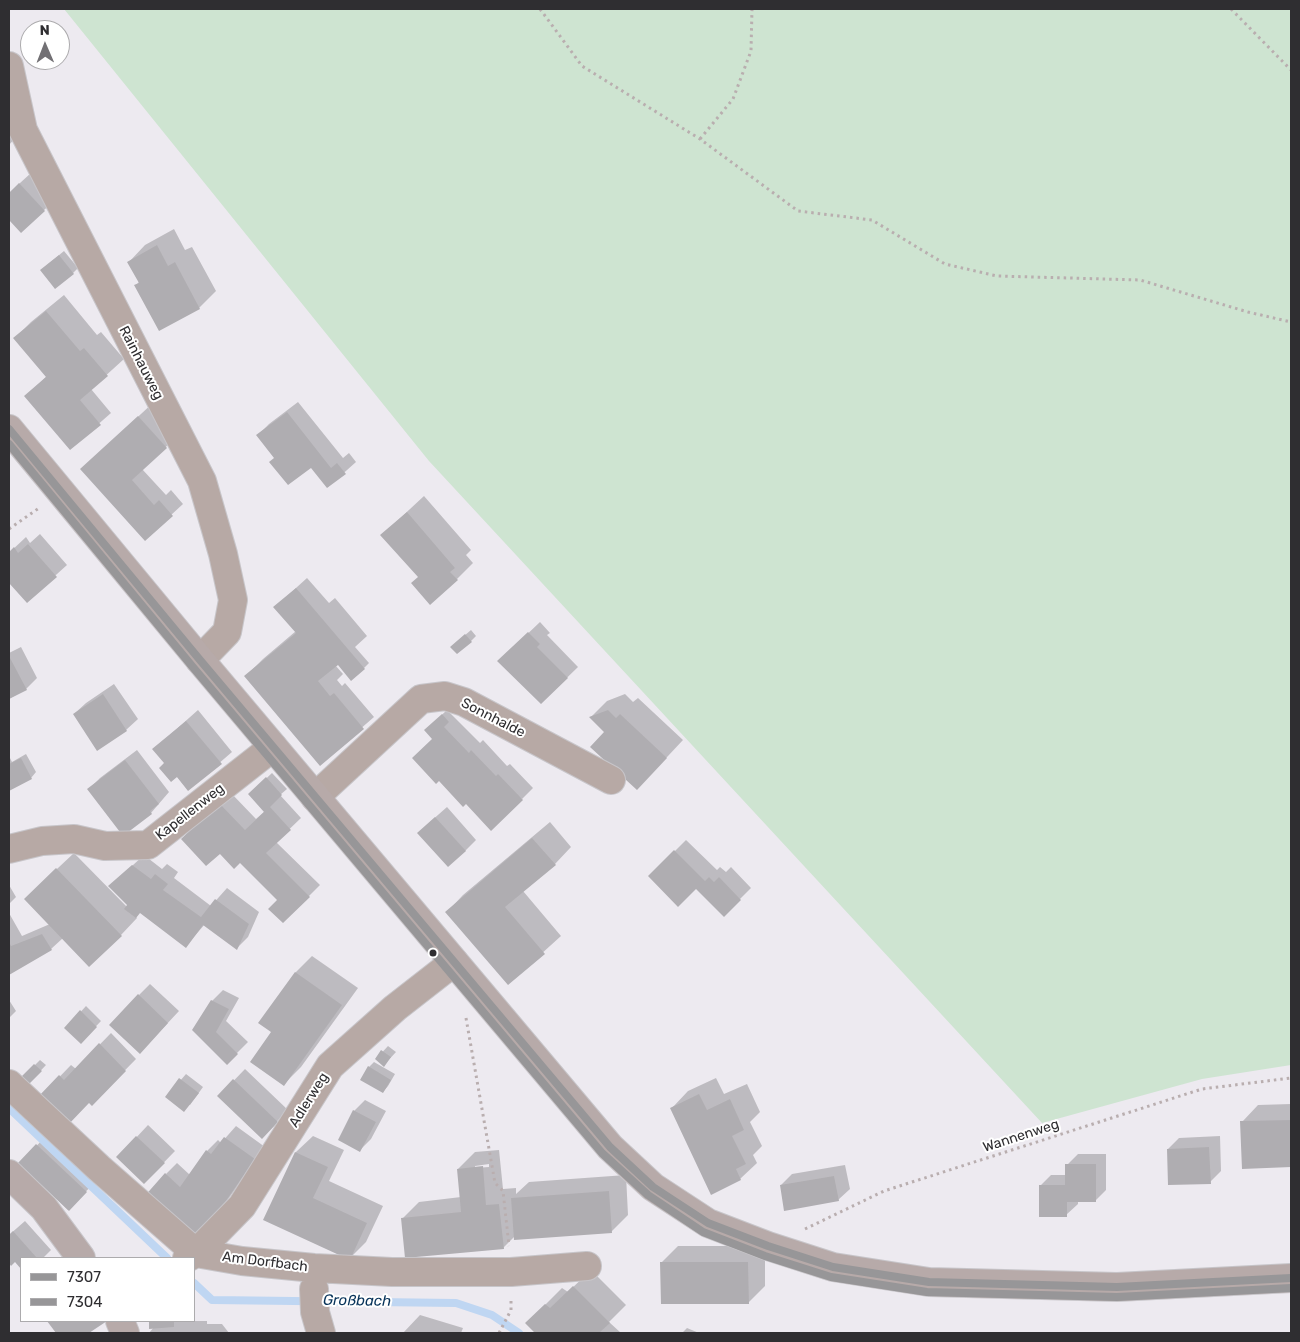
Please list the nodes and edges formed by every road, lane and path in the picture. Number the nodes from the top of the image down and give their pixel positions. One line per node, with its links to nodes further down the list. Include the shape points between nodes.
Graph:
1 (540, 9): 6 (path, via 582,66)
2 (752, 9): 6 (path, via 751,51 733,98)
3 (1231, 9): 5 (path)
4 (9, 66): 11 (street, Rainhauweg, via 23,130 202,481 233,600 227,632)
5 (1291, 70)
6 (700, 139): 7 (path, via 798,211 872,220 945,264 997,276 1140,280)
7 (1291, 322)
8 (9, 429): 9 (main road)
9 (60, 493): 10 (path); 11 (main road)
10 (9, 529)
11 (200, 660): 12 (main road)
12 (273, 747): 14 (main road); 15 (street, Kapellenweg, via 148,845 105,846 74,839 42,840)
13 (611, 780): 14 (street, Sonnhalde, via 464,702 445,696 421,698)
14 (315, 797): 16 (main road)
15 (9, 848)
16 (461, 971): 20 (main road, via 610,1147 653,1187 708,1223); 21 (street, Adlerweg, via 395,1008 330,1066 242,1206); 24 (path, via 466,1022 495,1183 503,1191)
17 (1291, 1078): 20 (path, Wannenweg, via 1202,1089 884,1192)
18 (9, 1084): 21 (street)
19 (9, 1174): 22 (main road, via 44,1208)
20 (768, 1246): 25 (main road, via 833,1267 929,1282 1117,1287)
21 (192, 1256): 24 (street, Am Dorfbach, via 392,1272)
22 (80, 1257)
23 (586, 1266): 24 (street, Am Dorfbach)
24 (511, 1272)
25 (1291, 1278)
26 (511, 1310): 27 (path)
27 (499, 1332)

